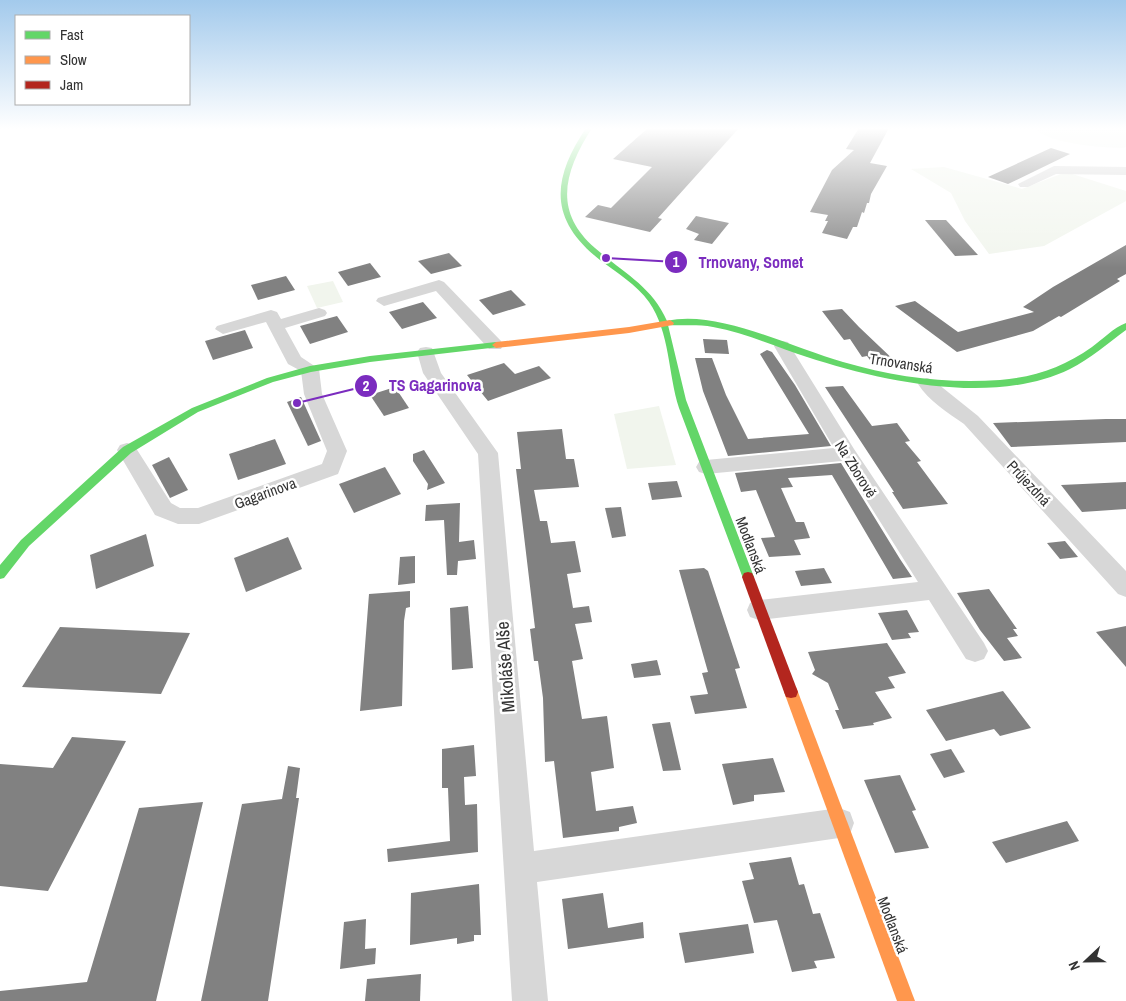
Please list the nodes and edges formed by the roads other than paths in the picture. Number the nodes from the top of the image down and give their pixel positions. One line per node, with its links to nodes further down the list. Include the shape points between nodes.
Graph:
1 (565, 175): 6 (street, Modlanská, via 564,203 568,221 591,250 646,294)
2 (1044, 175): 3 (street)
3 (1024, 184)
4 (384, 301): 10 (street, via 439,285)
5 (319, 313): 7 (street)
6 (663, 324): 10 (street); 11 (street, Trnovanská, via 681,321 716,326); 17 (street, Modlanská, via 679,393)
7 (276, 326): 9 (street, via 271,316); 13 (street, via 294,360)
8 (1126, 326): 14 (street, Trnovanská, via 1062,370 1044,376 1004,383)
9 (223, 329)
10 (495, 345): 12 (street)
11 (782, 346): 14 (street, Trnovanská, via 869,374); 16 (street, Na Zborově)
12 (426, 352): 13 (street); 24 (street, Mikoláše Alše, via 432,373 488,453)
13 (310, 369): 15 (street, via 270,380 196,410); 15 (street, Gagarinova, via 313,394 337,451 331,469 199,516 178,516 163,508)
14 (928, 384): 19 (street, Průjezdná, via 970,420)
15 (127, 450): 18 (street, via 25,543)
16 (846, 454): 17 (street); 20 (street, Na Zborově)
17 (706, 467): 21 (street, Modlanská)
18 (0, 574)
19 (1126, 587)
20 (935, 590): 21 (street); 22 (street, Na Zborově)
21 (759, 610): 23 (street, Modlanská)
22 (975, 651)
23 (839, 823): 24 (street); 26 (street, Modlanská)
24 (520, 868): 25 (street, Mikoláše Alše)
25 (530, 1001)
26 (906, 1001)

